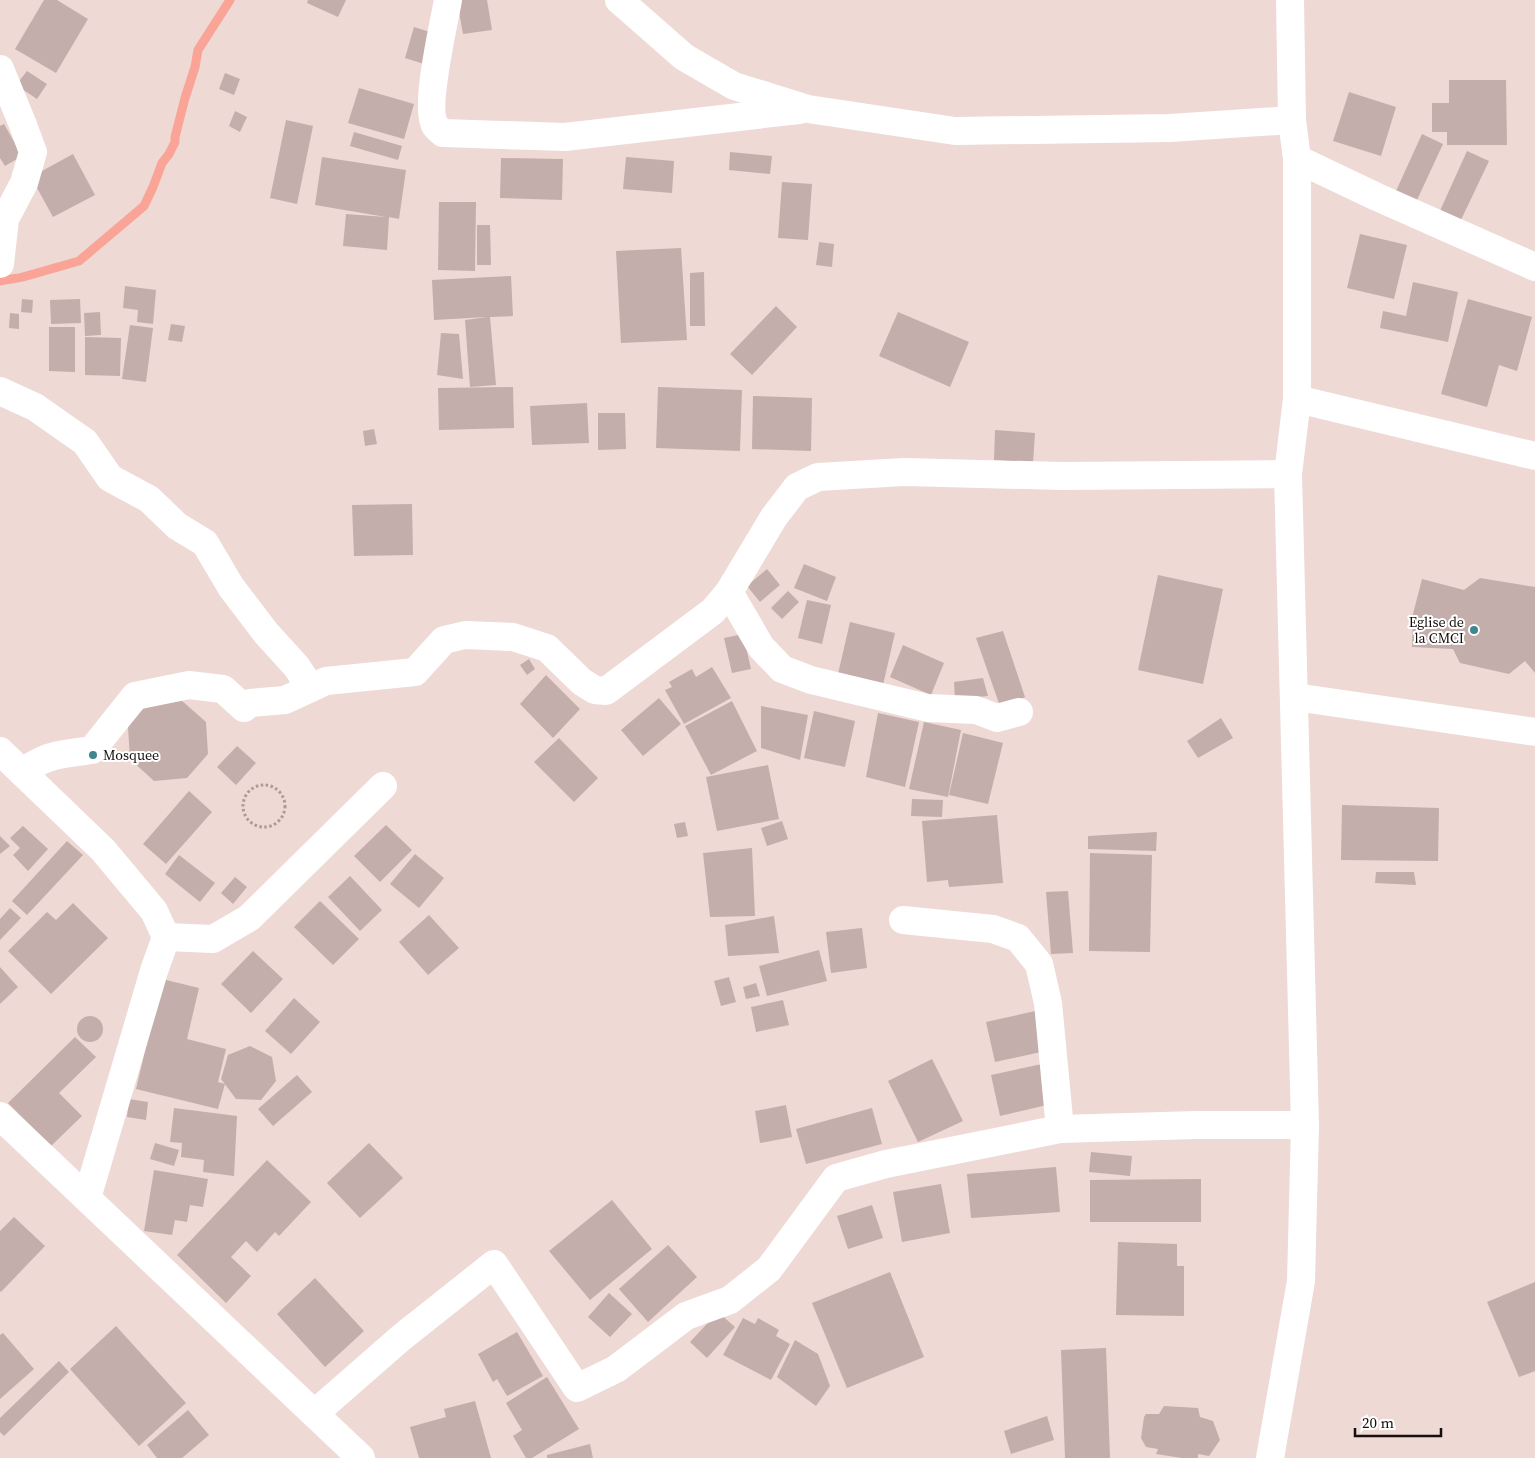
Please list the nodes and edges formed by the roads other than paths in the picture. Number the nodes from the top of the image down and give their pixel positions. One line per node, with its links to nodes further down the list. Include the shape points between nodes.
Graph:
1 (448, 0): 5 (street, via 435,65 431,109 434,125 443,133 565,137)
2 (619, 0): 5 (street, via 684,56 734,86)
3 (1290, 0): 6 (street)
4 (0, 69): 8 (street, via 33,152 24,183 5,219)
5 (808, 109): 6 (street, via 955,131 1170,128)
6 (1292, 120): 7 (street)
7 (1296, 158): 9 (street); 11 (street)
8 (0, 264)
9 (1535, 267)
10 (0, 390): 15 (street, via 35,407 85,442 110,478 149,499 177,526 205,543 231,587)
11 (1297, 399): 12 (street); 13 (street)
12 (1535, 456)
13 (1288, 474): 14 (street, via 1062,476 904,472 818,477 797,487 785,502); 16 (street)
14 (729, 592): 15 (street, via 713,610 606,691 596,690 582,682 547,648 512,637 465,635 444,640 415,672 326,681); 17 (street, via 761,647 782,669 811,680 928,708 976,710 998,718)
15 (311, 688): 20 (street, via 285,700 250,703 244,708 222,689 189,685 136,696 92,750 48,757)
16 (1294, 697): 18 (street); 25 (street)
17 (1019, 712)
18 (1535, 732)
19 (0, 751): 20 (street)
20 (23, 773): 23 (street, via 103,850 154,911)
21 (383, 786): 23 (street, via 249,918 213,939)
22 (903, 920): 26 (street, via 993,929 1018,938 1039,964 1048,1003)
23 (166, 937): 27 (street)
24 (0, 1116): 27 (street)
25 (1305, 1125): 26 (street); 30 (street, via 1301,1281)
26 (1060, 1129): 28 (street, via 886,1164 836,1178 769,1270 730,1300 686,1316 616,1369 577,1388 494,1264 402,1337)
27 (87, 1198): 28 (street)
28 (315, 1413): 29 (street)
29 (361, 1458)
30 (1270, 1458)

